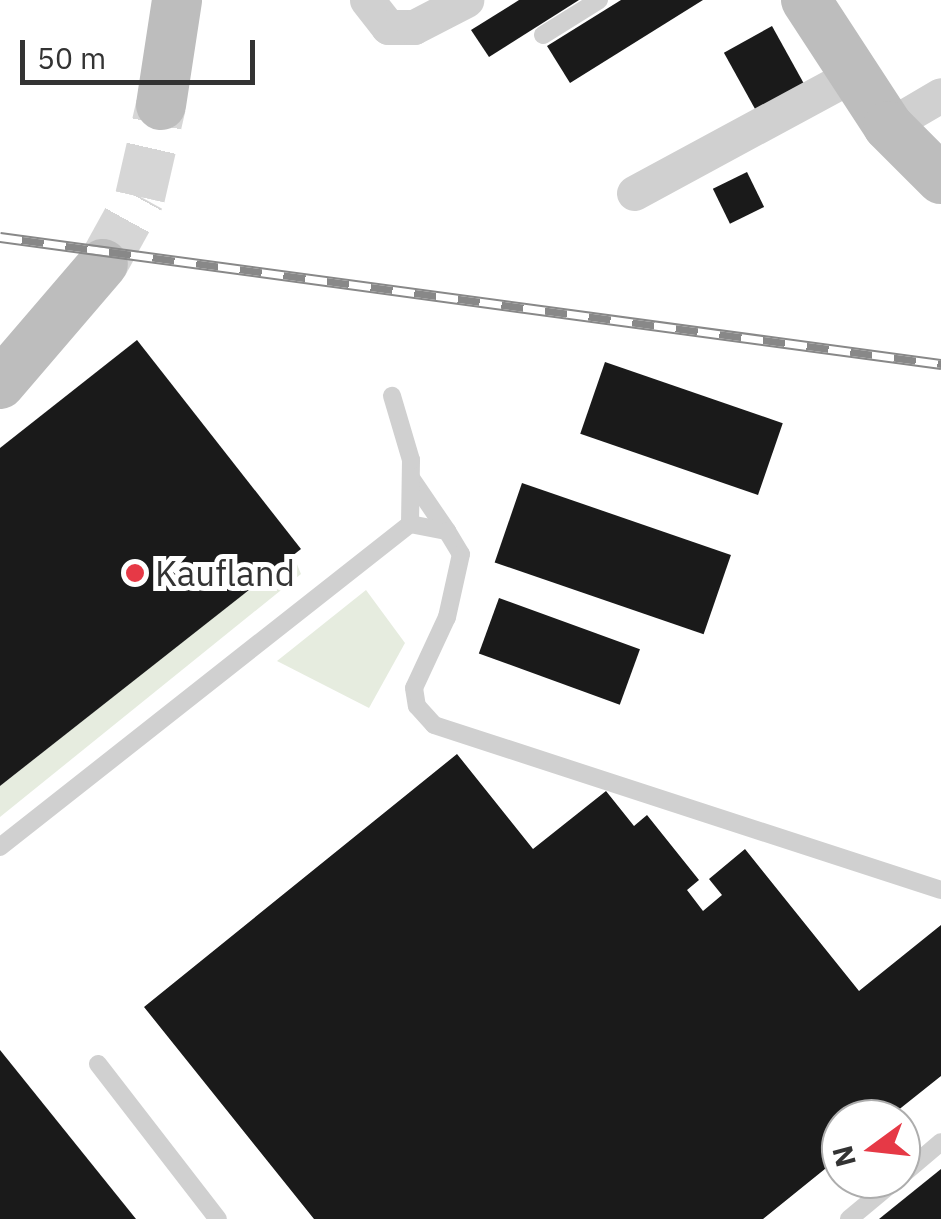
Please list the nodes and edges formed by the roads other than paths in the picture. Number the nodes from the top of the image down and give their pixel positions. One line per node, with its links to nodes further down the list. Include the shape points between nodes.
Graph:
1 (177, 0): 9 (main road)
2 (367, 0): 3 (street, via 388,27 414,27)
3 (466, 0)
4 (599, 0): 6 (lane)
5 (806, 0): 7 (main road)
6 (544, 35)
7 (852, 75): 10 (main road); 12 (street)
8 (941, 95): 10 (street)
9 (162, 105)
10 (888, 126): 11 (main road)
11 (941, 179)
12 (634, 193)
13 (102, 264): 14 (main road)
14 (0, 384)
15 (392, 396): 16 (lane)
16 (411, 478): 17 (lane); 18 (lane)
17 (410, 524): 18 (lane); 19 (lane)
18 (447, 531): 20 (lane, via 461,554 459,578 414,688 417,706 434,725)
19 (0, 846)
20 (941, 890)
21 (98, 1064): 25 (lane)
22 (941, 1142): 23 (lane)
23 (921, 1159)
24 (873, 1199): 26 (lane)
25 (218, 1219)
26 (850, 1219)

